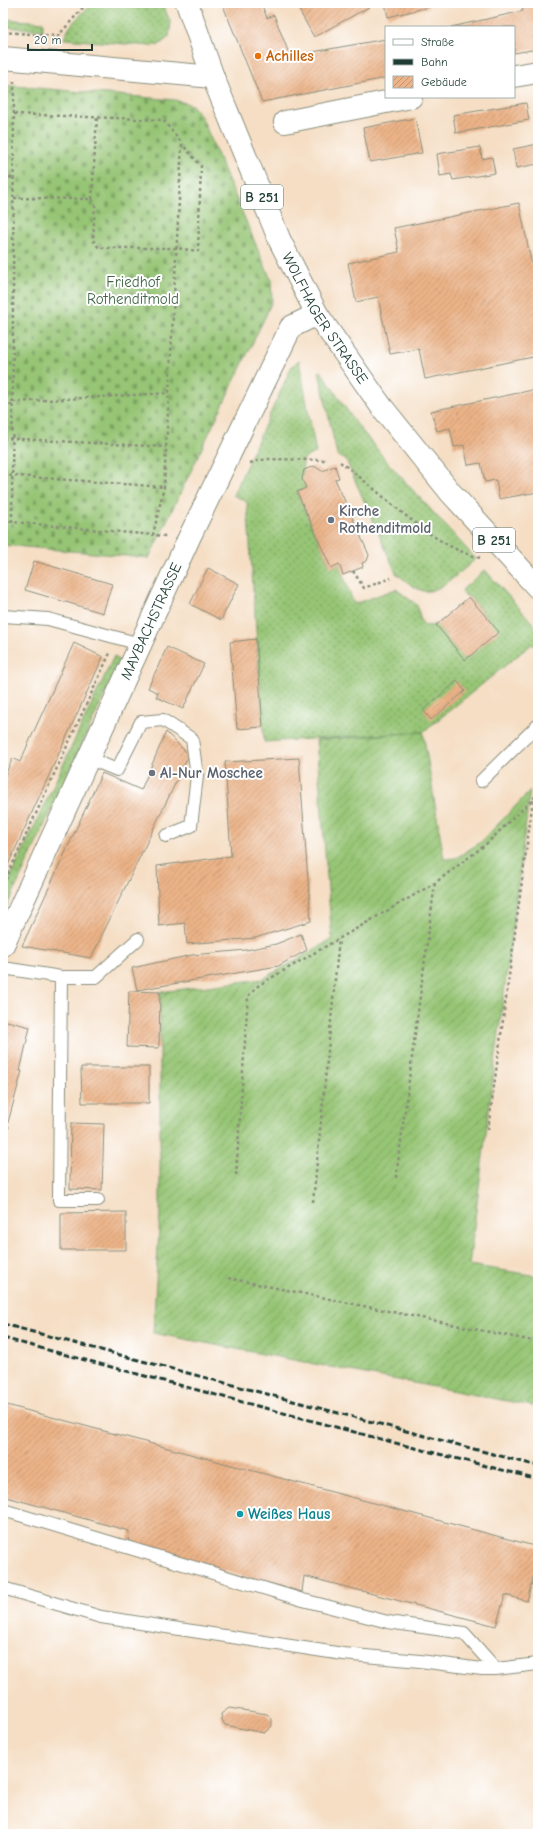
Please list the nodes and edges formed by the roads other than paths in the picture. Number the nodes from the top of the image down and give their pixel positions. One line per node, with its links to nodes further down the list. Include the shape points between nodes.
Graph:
1 (187, 3): 5 (main road, WOLFHAGER STRASSE / B 251)
2 (9, 58): 5 (main road)
3 (538, 72): 4 (main road)
4 (515, 76)
5 (213, 77): 8 (main road, WOLFHAGER STRASSE / B 251, via 280,241)
6 (406, 98): 7 (main road)
7 (285, 122)
8 (317, 314): 9 (main road, WOLFHAGER STRASSE / B 251, via 381,406 451,493); 11 (main road, MAYBACHSTRASSE, via 290,327)
9 (538, 588)
10 (3, 616): 11 (lane, via 48,618)
11 (140, 644): 13 (main road, MAYBACHSTRASSE)
12 (538, 725): 14 (lane)
13 (88, 758): 15 (lane, via 117,770 140,722 163,720 192,738 197,776 191,826); 17 (main road, MAYBACHSTRASSE)
14 (481, 781)
15 (166, 836)
16 (138, 938): 19 (lane, via 96,977)
17 (3, 945)
18 (3, 968): 19 (lane)
19 (61, 977): 20 (lane, via 58,1200)
20 (98, 1200)
21 (3, 1510): 24 (lane, via 303,1600 388,1622 464,1633)
22 (3, 1588): 24 (lane, via 102,1617 343,1654)
23 (538, 1664): 24 (lane)
24 (496, 1669)

